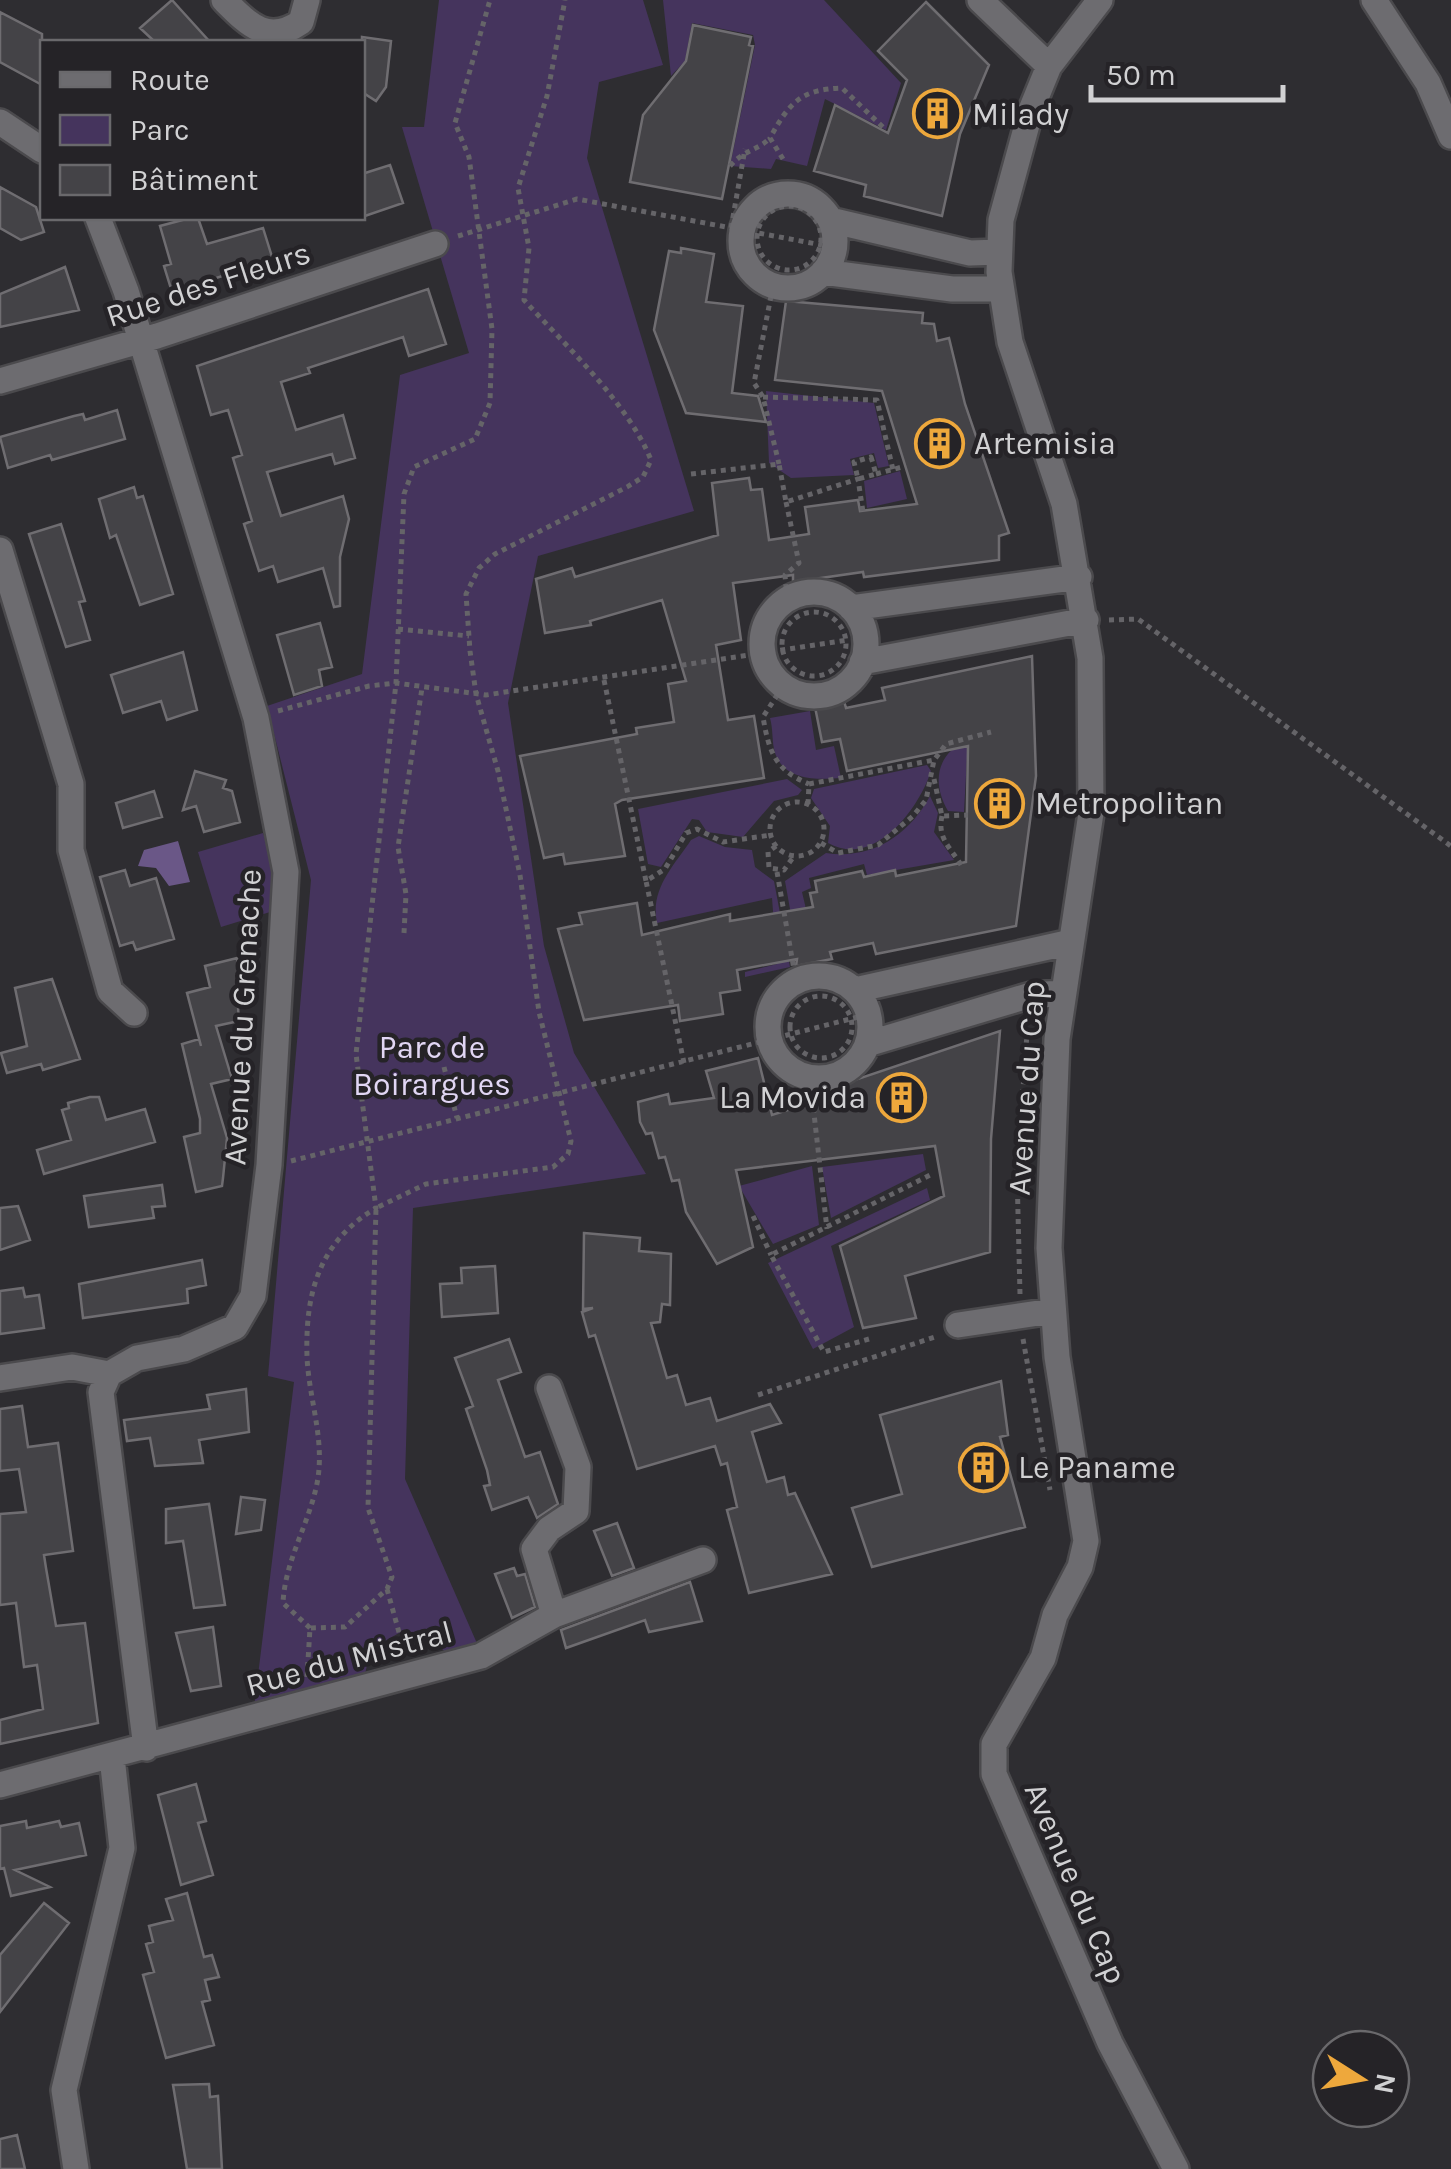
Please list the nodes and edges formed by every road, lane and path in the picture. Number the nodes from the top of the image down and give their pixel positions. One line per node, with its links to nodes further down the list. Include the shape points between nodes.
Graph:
1 (224, 0): 2 (street, via 249,25 284,34 301,22)
2 (306, 0)
3 (490, 0): 20 (path, via 455,123 468,157)
4 (564, 0): 17 (path, via 547,96 518,188)
5 (980, 0): 8 (street)
6 (1100, 0): 8 (street, Avenue du Cap)
7 (1374, 0): 11 (street, via 1428,83)
8 (1049, 66): 24 (street, Avenue du Cap, via 1016,162)
9 (0, 122): 13 (street)
10 (886, 130): 12 (path, via 842,88 816,88 787,106)
11 (1451, 136)
12 (770, 138): 14 (path); 15 (path)
13 (40, 149)
14 (746, 149): 16 (path); 21 (path)
15 (782, 159)
16 (730, 166)
17 (522, 216): 20 (path); 21 (path, via 577,199); 45 (path, via 529,248 524,300 588,370 651,460 643,477 479,568 466,594)
18 (99, 220): 28 (street, Avenue du Grenache)
19 (830, 220): 21 (street, via 812,200 784,193 757,204); 23 (street); 24 (street, via 970,253)
20 (479, 229): 22 (path); 44 (path, via 492,329 490,402 475,438 414,468 400,519)
21 (743, 230): 23 (path); 23 (path, via 795,207 818,225); 23 (path, via 777,268 799,269); 26 (street, via 743,258)
22 (434, 244): 28 (street, Rue des Fleurs)
23 (827, 246): 25 (street)
24 (999, 252): 27 (street, Avenue du Cap)
25 (823, 272): 26 (street, via 800,286); 27 (street, via 952,289)
26 (773, 286): 30 (path, via 754,383)
27 (1001, 288): 40 (street, Avenue du Cap, via 1010,342 1064,504)
28 (139, 342): 29 (street, Rue des Fleurs); 53 (street, Avenue du Grenache)
29 (0, 381)
30 (762, 397): 31 (path); 33 (path, via 877,400)
31 (778, 464): 34 (path); 37 (path)
32 (902, 467): 33 (path)
33 (892, 470): 35 (path)
34 (692, 474)
35 (876, 474): 36 (path); 36 (path, via 872,457 854,462)
36 (858, 479): 37 (path); 38 (path)
37 (786, 502): 41 (path, via 800,564 784,574)
38 (863, 512)
39 (0, 550): 75 (street, via 71,784 71,850 110,992)
40 (1079, 577): 42 (street); 43 (street, Avenue du Cap)
41 (787, 599): 42 (street, via 820,592); 47 (street, via 766,623)
42 (852, 608): 46 (street)
43 (1086, 620): 46 (street); 64 (path, via 1138,619); 70 (street, Avenue du Cap, via 1090,814)
44 (398, 628): 45 (path); 49 (path)
45 (468, 636): 52 (path)
46 (858, 647): 47 (path); 47 (path, via 824,674 794,668); 47 (path, via 830,616 809,612 786,630); 50 (street, via 843,687 813,696)
47 (773, 652): 48 (path); 50 (street)
48 (604, 680): 52 (path); 68 (path)
49 (396, 684): 51 (path); 53 (path); 83 (path, via 356,1054)
50 (783, 686): 57 (path, via 762,717 768,742 787,775)
51 (422, 688): 52 (path); 69 (path, via 398,848)
52 (476, 694): 81 (path, via 498,771 539,1012)
53 (256, 718): 84 (street, Avenue du Grenache, via 286,872)
54 (991, 732): 55 (path, via 954,740)
55 (934, 760): 56 (path); 57 (path)
56 (933, 776): 59 (path); 62 (path, via 926,800 878,845 838,853)
57 (809, 784): 58 (path)
58 (808, 804): 61 (path, via 782,806); 62 (path, via 821,816)
59 (942, 816): 60 (path); 66 (path, via 944,842)
60 (968, 816)
61 (771, 835): 63 (path); 68 (path, via 724,842 697,829 686,833 665,869)
62 (821, 842): 65 (path, via 805,856)
63 (776, 846): 65 (path); 67 (path, via 766,860)
64 (1451, 846)
65 (794, 856): 67 (path)
66 (961, 865)
67 (777, 872): 71 (path)
68 (646, 881): 78 (path)
69 (404, 932)
70 (1071, 942): 72 (street); 73 (street, Avenue du Cap)
71 (796, 981): 72 (street, via 820,976); 76 (street, via 775,1000)
72 (854, 990): 77 (street, via 868,1014)
73 (1062, 993): 74 (street); 91 (street, Avenue du Cap, via 1049,1211)
74 (1031, 994): 77 (street); 90 (path, via 1017,1172)
75 (134, 1013)
76 (769, 1040): 78 (path); 80 (street, via 784,1065)
77 (859, 1041): 77 (path, via 847,1009 829,997 808,998 793,1014 790,1034 809,1057 829,1058); 80 (street, via 860,1056 838,1075)
78 (684, 1062): 81 (path)
79 (444, 1066): 82 (path)
80 (810, 1078): 88 (path)
81 (561, 1092): 82 (path); 86 (path, via 572,1141 553,1168 426,1184)
82 (457, 1118): 83 (path)
83 (367, 1143): 84 (path); 86 (path)
84 (269, 1166): 95 (street, Avenue du Grenache, via 253,1296 235,1327 184,1349 136,1358)
85 (930, 1175): 88 (path)
86 (376, 1208): 101 (path, via 368,1508 390,1562); 103 (path, via 346,1226 313,1280 318,1480 284,1580 283,1603)
87 (753, 1216): 89 (path)
88 (827, 1230): 89 (path)
89 (771, 1255): 94 (path, via 824,1352)
90 (1020, 1296)
91 (1052, 1310): 92 (street); 110 (street, Avenue du Cap, via 1086,1540 1043,1658 1000,1730 994,1774 1110,2043)
92 (958, 1325): 98 (path)
93 (1021, 1325): 99 (path)
94 (869, 1338)
95 (108, 1374): 96 (street, via 72,1368); 106 (street, via 103,1419)
96 (0, 1378)
97 (549, 1388): 102 (street, via 578,1467 576,1510 534,1548)
98 (758, 1395)
99 (1050, 1494)
100 (703, 1560): 102 (street, Rue du Mistral)
101 (386, 1590): 103 (path, via 345,1627); 104 (path)
102 (554, 1615): 104 (street, Rue du Mistral, via 480,1656)
103 (310, 1628): 105 (path)
104 (410, 1674): 105 (street, Rue du Mistral)
105 (306, 1704): 106 (street, Rue du Mistral)
106 (146, 1748): 107 (street, Rue du Mistral)
107 (112, 1758): 108 (street, Rue du Mistral); 109 (street, via 122,1848 64,2090)
108 (0, 1785)
109 (76, 2169)
110 (1176, 2169)

